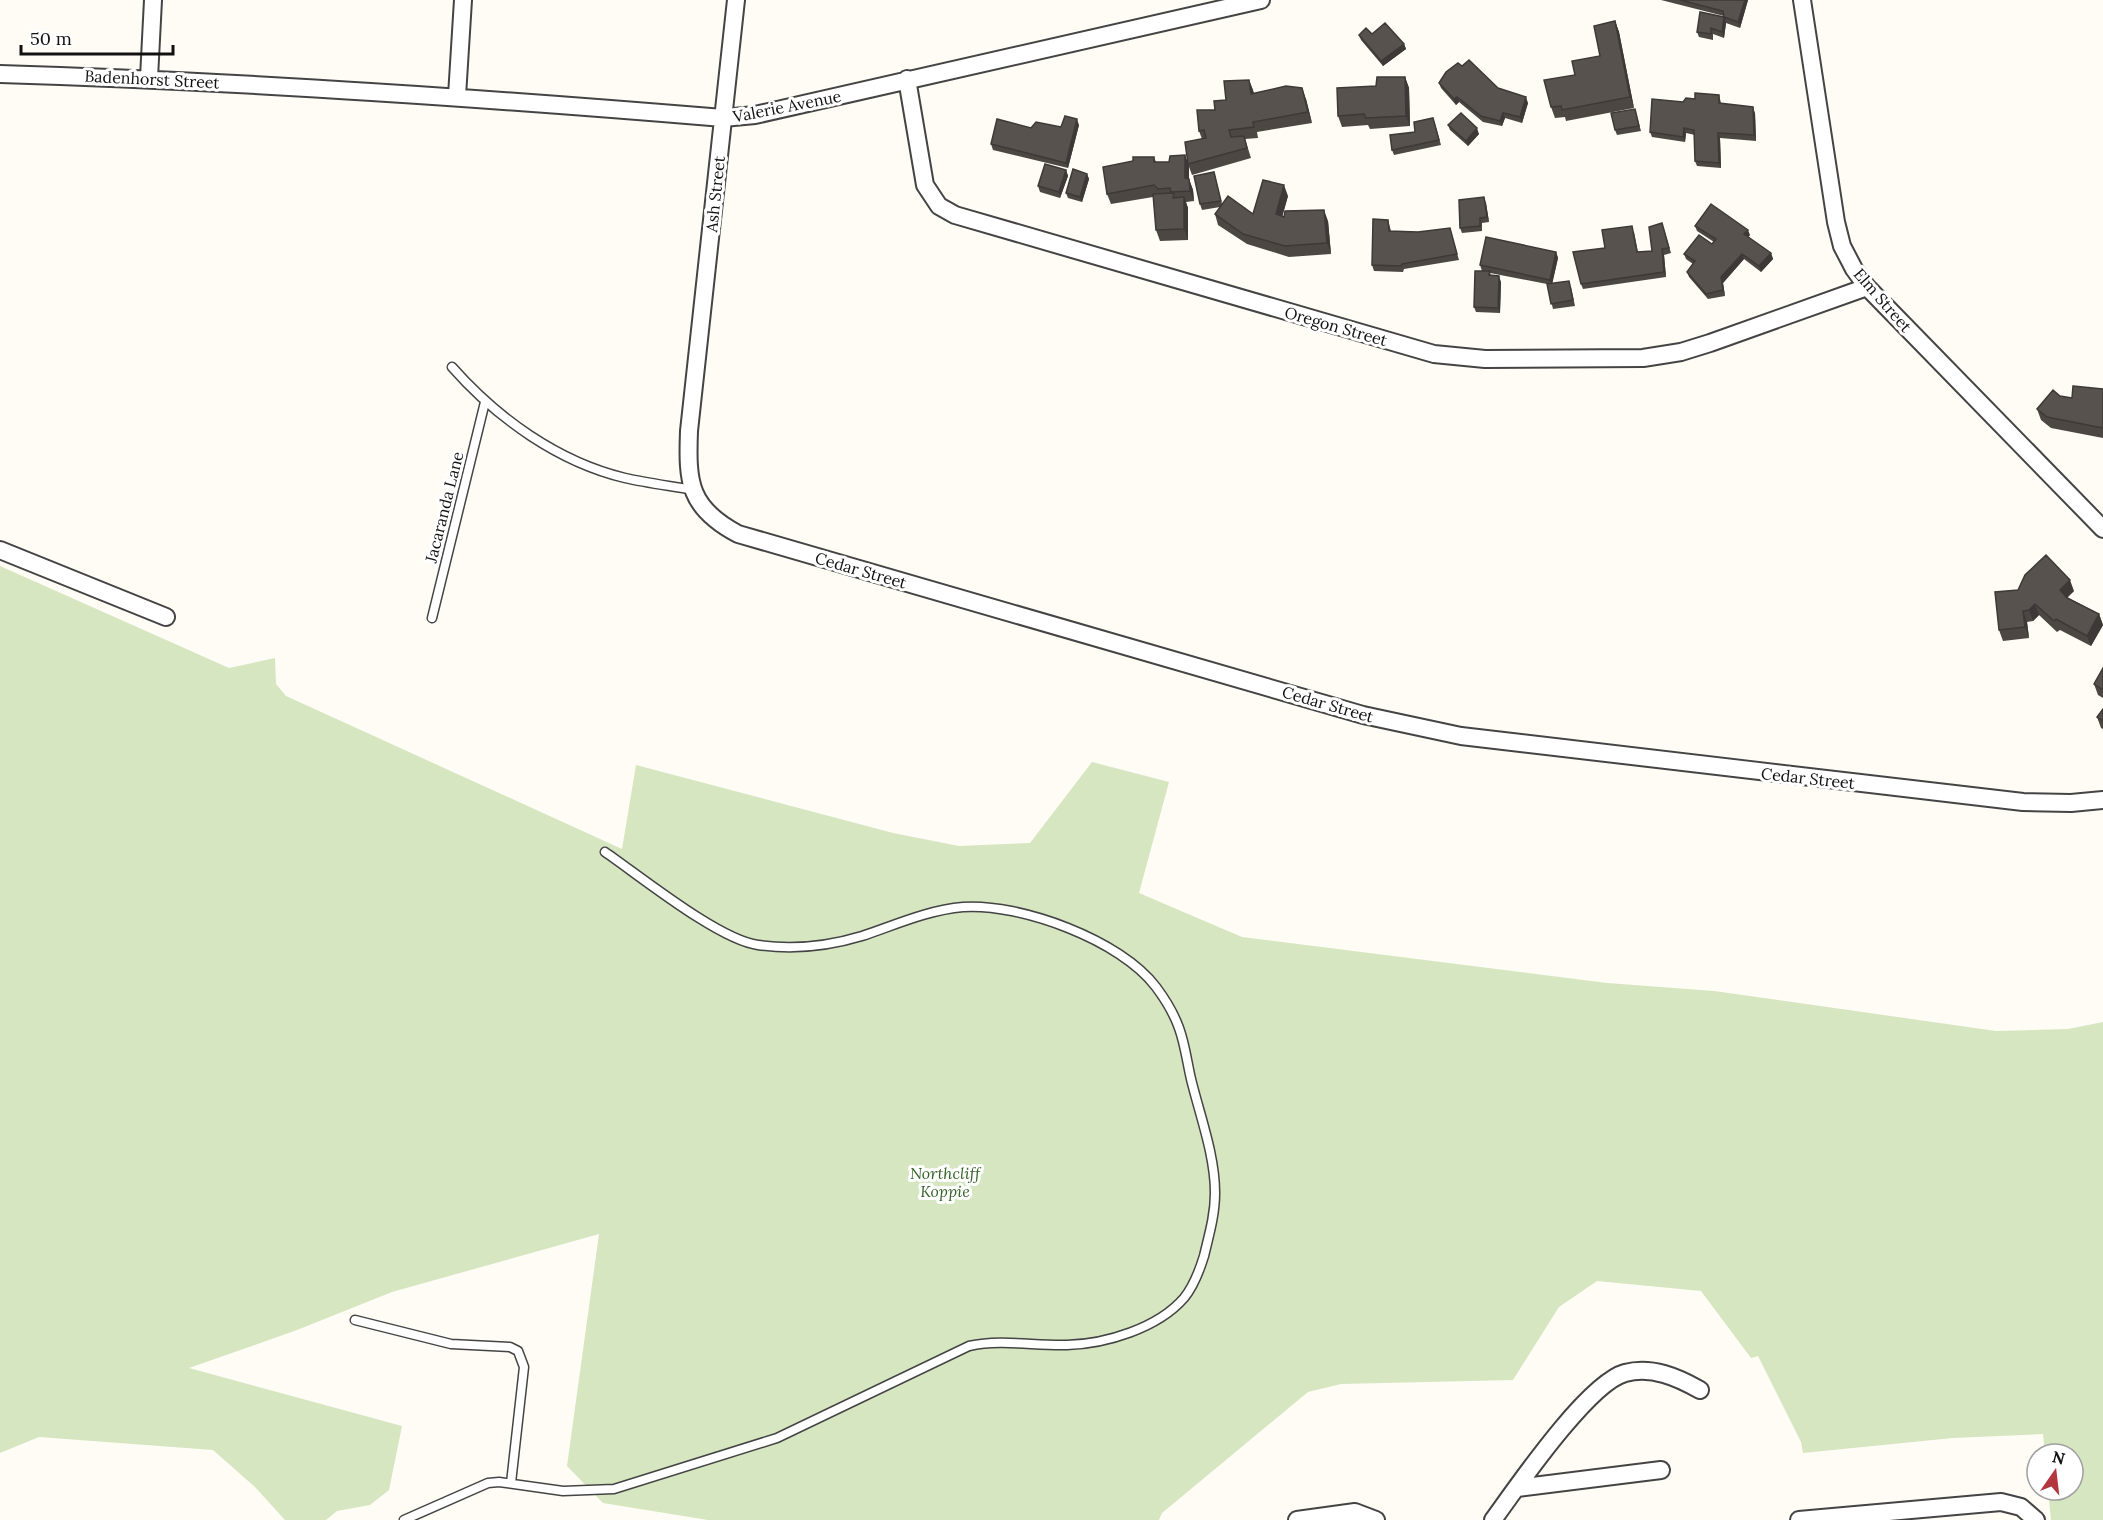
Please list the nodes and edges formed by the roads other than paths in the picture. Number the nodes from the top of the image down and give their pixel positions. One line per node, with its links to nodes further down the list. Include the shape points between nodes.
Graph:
1 (153, 0): 7 (street)
2 (463, 0): 10 (street)
3 (736, 0): 11 (street, Ash Street)
4 (1260, 0): 8 (street, Valerie Avenue)
5 (1802, 0): 12 (street, Elm Street, via 1836,222 1842,246)
6 (0, 74): 7 (street, Badenhorst Street)
7 (149, 78): 9 (street, Badenhorst Street)
8 (907, 79): 11 (street, Valerie Avenue, via 755,115); 12 (street, Oregon Street, via 925,185 939,206 955,215 1434,354 1485,359 1643,358 1710,343)
9 (303, 87): 10 (street, Valerie Avenue)
10 (457, 96): 11 (street, Valerie Avenue)
11 (723, 118): 14 (street, Ash Street)
12 (1867, 287): 17 (street, Elm Street)
13 (452, 368): 15 (lane)
14 (694, 388): 16 (street, Cedar Street, via 688,460)
15 (485, 402): 16 (lane, via 542,443 585,465 625,478); 20 (lane, Jacaranda Lane)
16 (693, 490): 21 (street, Cedar Street, via 699,504 717,523 738,534 1363,715 1461,736 1777,775 2031,802 2072,804)
17 (2103, 530)
18 (0, 550): 19 (street)
19 (166, 617)
20 (432, 618)
21 (2103, 800)
22 (605, 852): 26 (lane, via 723,932 755,945 818,946 962,907 1009,908 1060,924 1107,949 1137,968 1155,986 1179,1029 1207,1143 1215,1190 1214,1216 1201,1265 1185,1297 1162,1316 1107,1340 1069,1346 969,1346 777,1438 614,1490 563,1491)
23 (355, 1320): 26 (lane, via 451,1344 486,1344 518,1351 524,1367)
24 (1700, 1390): 27 (street, via 1674,1376 1625,1373 1607,1383 1557,1434)
25 (1661, 1470): 27 (street)
26 (511, 1484): 28 (lane, via 488,1483)
27 (1517, 1488): 31 (street)
28 (404, 1520)
29 (1297, 1520): 30 (street, via 1355,1512)
30 (1376, 1520)
31 (1493, 1520)
32 (1799, 1520): 33 (street, via 2001,1502 2021,1507)
33 (2036, 1520)

